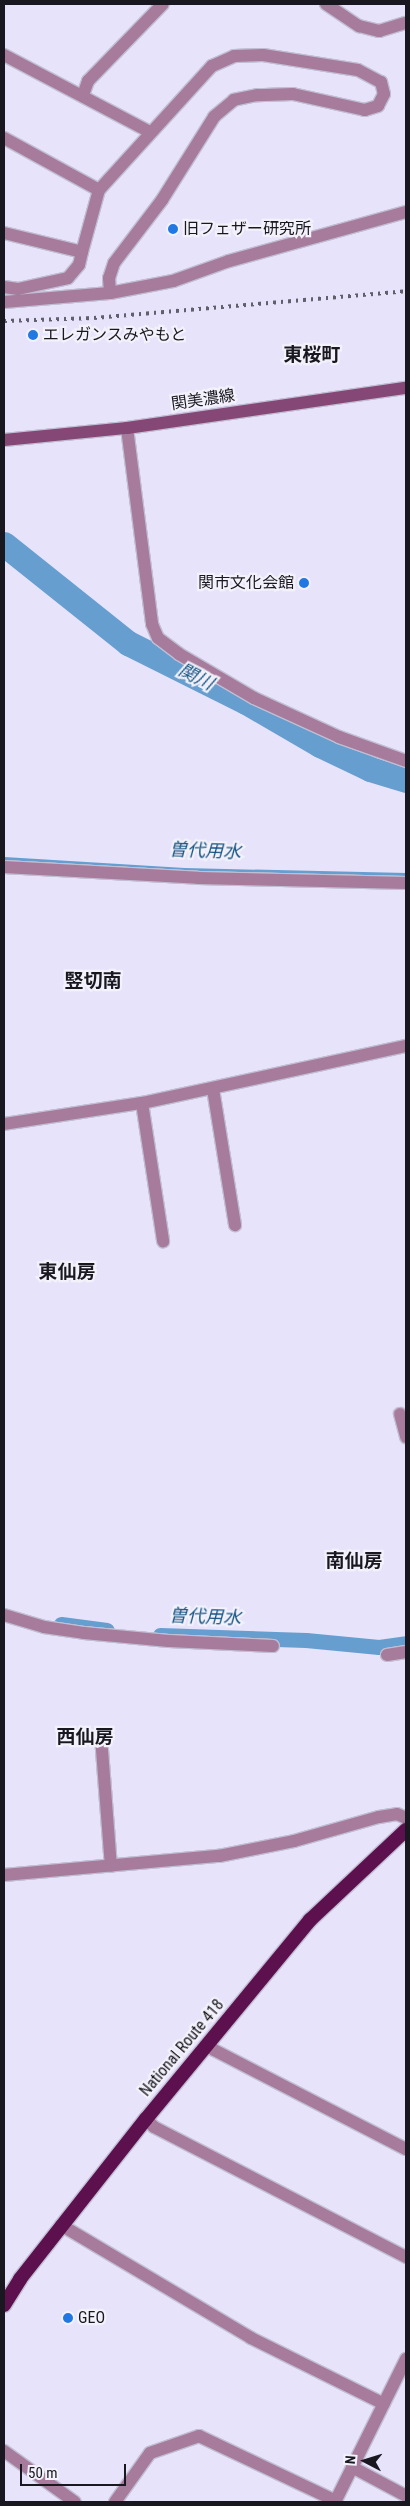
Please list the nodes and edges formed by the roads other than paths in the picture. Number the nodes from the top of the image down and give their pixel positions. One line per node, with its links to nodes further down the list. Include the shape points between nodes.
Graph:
1 (163, 4): 5 (street, via 88,81)
2 (326, 4): 3 (street, via 358,26 379,31)
3 (406, 24)
4 (4, 55): 5 (street)
5 (83, 95): 6 (street)
6 (150, 132): 8 (street); 13 (street, via 212,66 234,56 263,55 358,70 381,82 384,94 378,106 365,110 293,94 257,95 234,100 214,117 162,200 114,263 109,278)
7 (4, 138): 8 (street)
8 (99, 190): 11 (street)
9 (406, 212): 13 (street, via 229,261 173,281)
10 (4, 233): 11 (street)
11 (82, 252): 12 (street, via 79,265 68,278 18,289)
12 (4, 288)
13 (110, 293): 14 (street)
14 (4, 302)
15 (406, 388): 16 (main road, 関美濃線)
16 (127, 428): 17 (main road, 関美濃線); 18 (street, via 152,624 158,638 178,654 254,698 339,737)
17 (4, 440)
18 (406, 762)
19 (4, 867): 20 (street, via 198,878)
20 (406, 882)
21 (406, 1046): 22 (street)
22 (213, 1089): 23 (street); 25 (street)
23 (142, 1103): 24 (street); 26 (street)
24 (4, 1124)
25 (235, 1224)
26 (163, 1241)
27 (400, 1414): 28 (street)
28 (406, 1437)
29 (4, 1615): 30 (street, via 44,1627 84,1633)
30 (273, 1646)
31 (406, 1652): 32 (street)
32 (387, 1655)
33 (101, 1737): 36 (street)
34 (406, 1818): 36 (street, via 397,1814 379,1817 219,1856)
35 (406, 1830): 38 (highway, National Route 418, via 310,1920)
36 (111, 1866): 37 (street)
37 (4, 1875)
38 (208, 2044): 39 (highway, National Route 418); 40 (street)
39 (146, 2119): 41 (highway, National Route 418); 42 (street, via 154,2127)
40 (406, 2149)
41 (61, 2225): 43 (highway, National Route 418, via 20,2278); 45 (street, via 251,2338)
42 (406, 2257)
43 (4, 2305)
44 (406, 2361): 45 (street)
45 (384, 2404): 47 (street)
46 (4, 2450): 49 (street)
47 (352, 2467): 48 (street); 51 (street)
48 (406, 2496)
49 (75, 2502)
50 (115, 2502): 51 (street, via 150,2453 199,2436)
51 (336, 2502)

